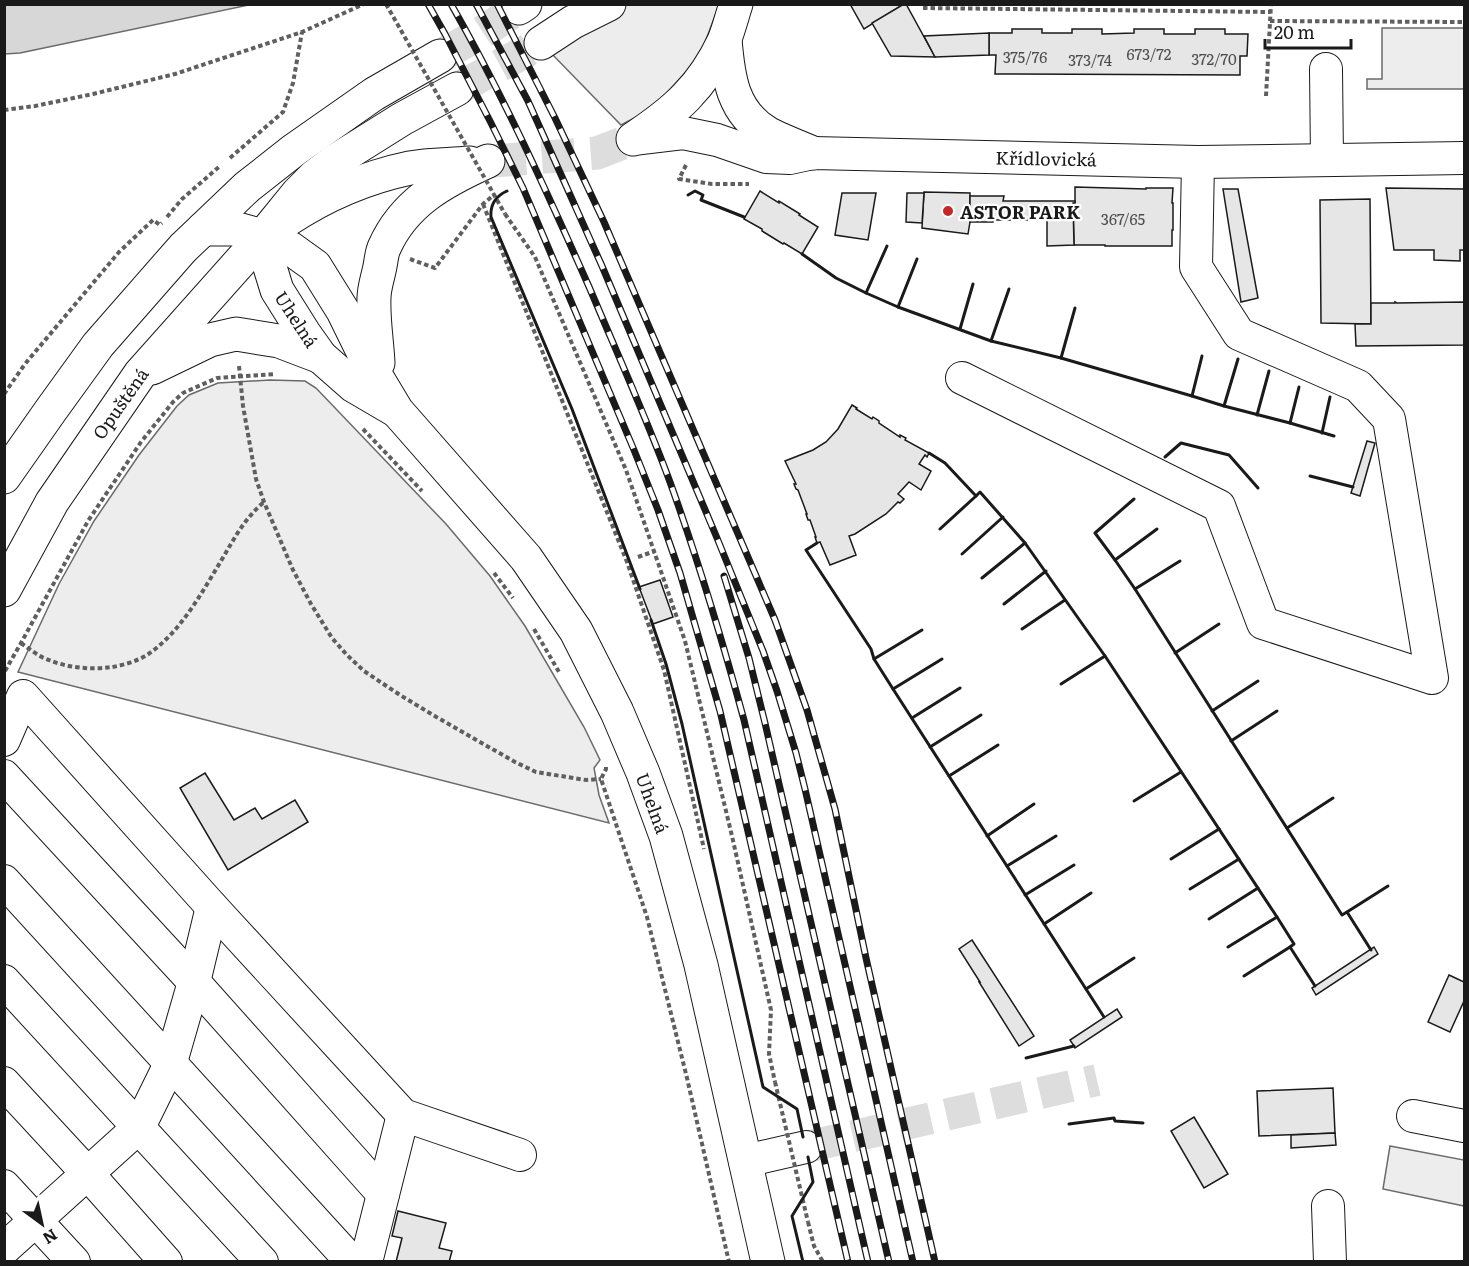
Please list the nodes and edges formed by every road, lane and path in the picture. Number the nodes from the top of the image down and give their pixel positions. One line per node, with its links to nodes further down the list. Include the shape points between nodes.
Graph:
1 (364, 4): 10 (path)
2 (386, 4): 41 (path, bridge, via 505,214 535,257 626,470)
3 (609, 4): 12 (main road)
4 (736, 4): 11 (main road)
5 (1270, 4): 7 (path)
6 (923, 8): 7 (path)
7 (1270, 12): 8 (path)
8 (1270, 21): 9 (path); 16 (path)
9 (1464, 22)
10 (302, 32): 17 (path, via 175,74); 35 (path, via 284,112 182,199 160,225 153,220 119,252 24,364)
11 (725, 39): 18 (main road, via 687,98); 19 (main road, via 731,86 752,120 768,133)
12 (541, 43)
13 (440, 56): 25 (main road, via 374,94 294,150)
14 (1326, 69): 21 (street)
15 (457, 89): 26 (main road, Opuštěná, via 402,119 315,176)
16 (1266, 96)
17 (4, 110)
18 (633, 139): 19 (street, Křídlovická, via 683,133 766,157 790,158)
19 (813, 153): 22 (street, Křídlovická)
20 (1464, 158): 21 (street, Křídlovická)
21 (1327, 160): 22 (street, Křídlovická)
22 (1198, 162): 33 (street, via 1196,267 1239,334 1358,386 1389,419 1432,678 1263,623 1219,506)
23 (679, 179): 24 (path)
24 (756, 184)
25 (203, 229): 26 (main road, via 237,229); 38 (main road, via 99,345)
26 (263, 236): 29 (main road, Uhelná, via 277,290); 30 (main road, Opuštěná); 34 (main road, Uhelná, via 290,248 315,266); 34 (main road, Opuštěná, via 297,213 372,178 411,168 490,161 431,190 398,224 384,250 374,295)
27 (405, 257): 54 (path, via 435,268 483,204 624,553 664,670)
28 (238, 357): 32 (path)
29 (321, 357): 30 (main road, via 279,341 236,334 210,340); 36 (main road, Uhelná, via 354,386)
30 (140, 374): 44 (main road, Opuštěná, via 52,502)
31 (284, 374): 32 (path)
32 (241, 375): 40 (path, via 256,479); 47 (path, via 217,378 183,393 173,402 88,521)
33 (962, 378)
34 (378, 380): 36 (main road, Uhelná)
35 (4, 394)
36 (397, 411): 67 (main road, Uhelná, via 526,558 576,631 617,712 666,836 701,965)
37 (359, 425): 39 (path)
38 (4, 477)
39 (425, 494)
40 (264, 502): 47 (path, via 239,529 184,618 146,655 102,668 74,667 47,660); 53 (path, via 311,604 332,638 364,671 438,718 536,772 586,780)
41 (655, 551): 42 (path); 81 (path, bridge, via 685,641 732,836 771,1010 769,1054 814,1246)
42 (638, 557)
43 (492, 569): 45 (path)
44 (4, 590)
45 (516, 602)
46 (533, 627): 49 (path)
47 (21, 643): 48 (path)
48 (4, 672)
49 (563, 678)
50 (4, 740): 56 (street, via 23,696)
51 (605, 763): 53 (path)
52 (4, 776): 58 (street)
53 (601, 778): 79 (path, via 647,917)
54 (705, 855)
55 (4, 881): 59 (street)
56 (212, 907): 58 (street); 61 (street)
57 (4, 981): 63 (street)
58 (194, 982): 59 (street); 70 (street)
59 (171, 1062): 63 (street); 77 (street)
60 (4, 1083): 68 (street)
61 (403, 1114): 66 (street); 70 (street)
62 (1413, 1116): 64 (street)
63 (139, 1126): 68 (street); 76 (street)
64 (1464, 1126)
65 (806, 1147): 67 (street)
66 (520, 1155)
67 (745, 1161): 80 (main road, Uhelná)
68 (88, 1174): 72 (street); 75 (street)
69 (4, 1186): 72 (street)
70 (383, 1194): 78 (street)
71 (1328, 1206): 82 (street)
72 (36, 1220): 73 (street); 74 (street)
73 (4, 1249)
74 (74, 1262)
75 (166, 1262)
76 (262, 1262)
77 (352, 1262)
78 (366, 1262)
79 (729, 1262)
80 (768, 1262)
81 (823, 1262)
82 (1330, 1262)

